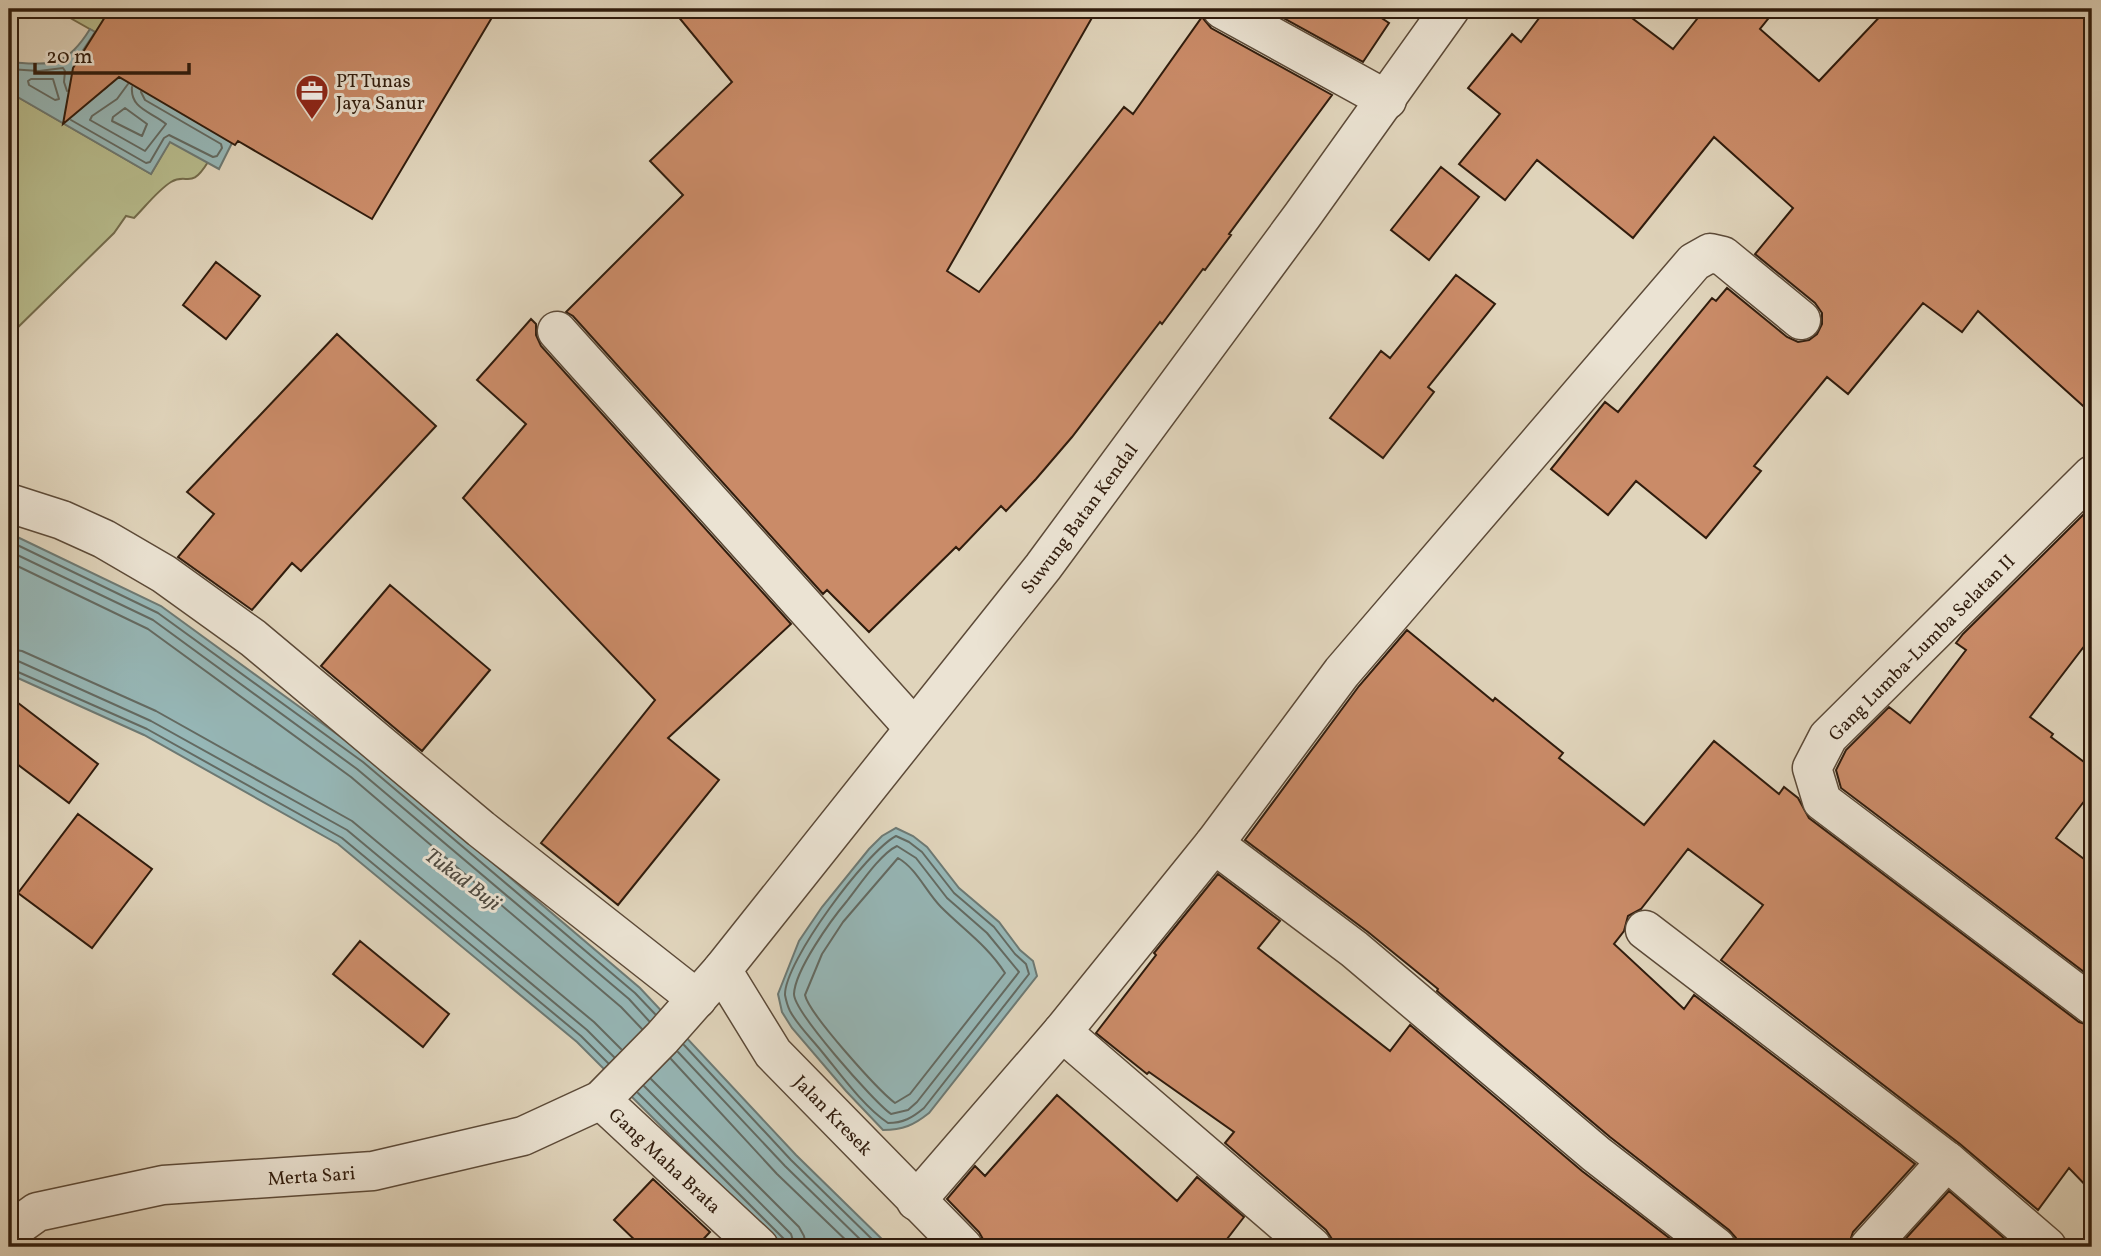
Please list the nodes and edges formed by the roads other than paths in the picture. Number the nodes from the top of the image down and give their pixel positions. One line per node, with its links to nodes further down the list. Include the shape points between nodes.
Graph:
1 (1222, 9): 3 (street)
2 (1450, 9): 3 (street, Suwung Batan Kendal)
3 (1387, 100): 8 (street, Suwung Batan Kendal, via 1043,567)
4 (1801, 320): 9 (street, via 1723,256 1710,253 1694,262 1342,672)
5 (557, 331): 8 (street)
6 (2092, 475): 13 (street, Gang Lumba-Lumba Selatan II, via 1828,737 1812,768 1822,801)
7 (9, 503): 12 (street, via 104,539 164,574 253,638)
8 (914, 728): 11 (street, Suwung Batan Kendal)
9 (1214, 844): 14 (street); 22 (street, via 1354,949 1596,1154)
10 (1645, 930): 16 (street)
11 (722, 970): 12 (street, Suwung Batan Kendal); 17 (street, Jalan Kresek, via 773,1053)
12 (691, 1005): 15 (street, Suwung Batan Kendal)
13 (2092, 1005)
14 (1062, 1032): 17 (street); 21 (street)
15 (605, 1096): 18 (street, Merta Sari, via 523,1136 373,1171 163,1185 37,1212); 19 (street, Gang Maha Brata)
16 (1947, 1161): 23 (street); 24 (street)
17 (916, 1201): 20 (street, Jalan Kresek)
18 (9, 1232)
19 (759, 1247)
20 (963, 1247)
21 (1312, 1247)
22 (1716, 1247)
23 (1869, 1247)
24 (2047, 1247)

